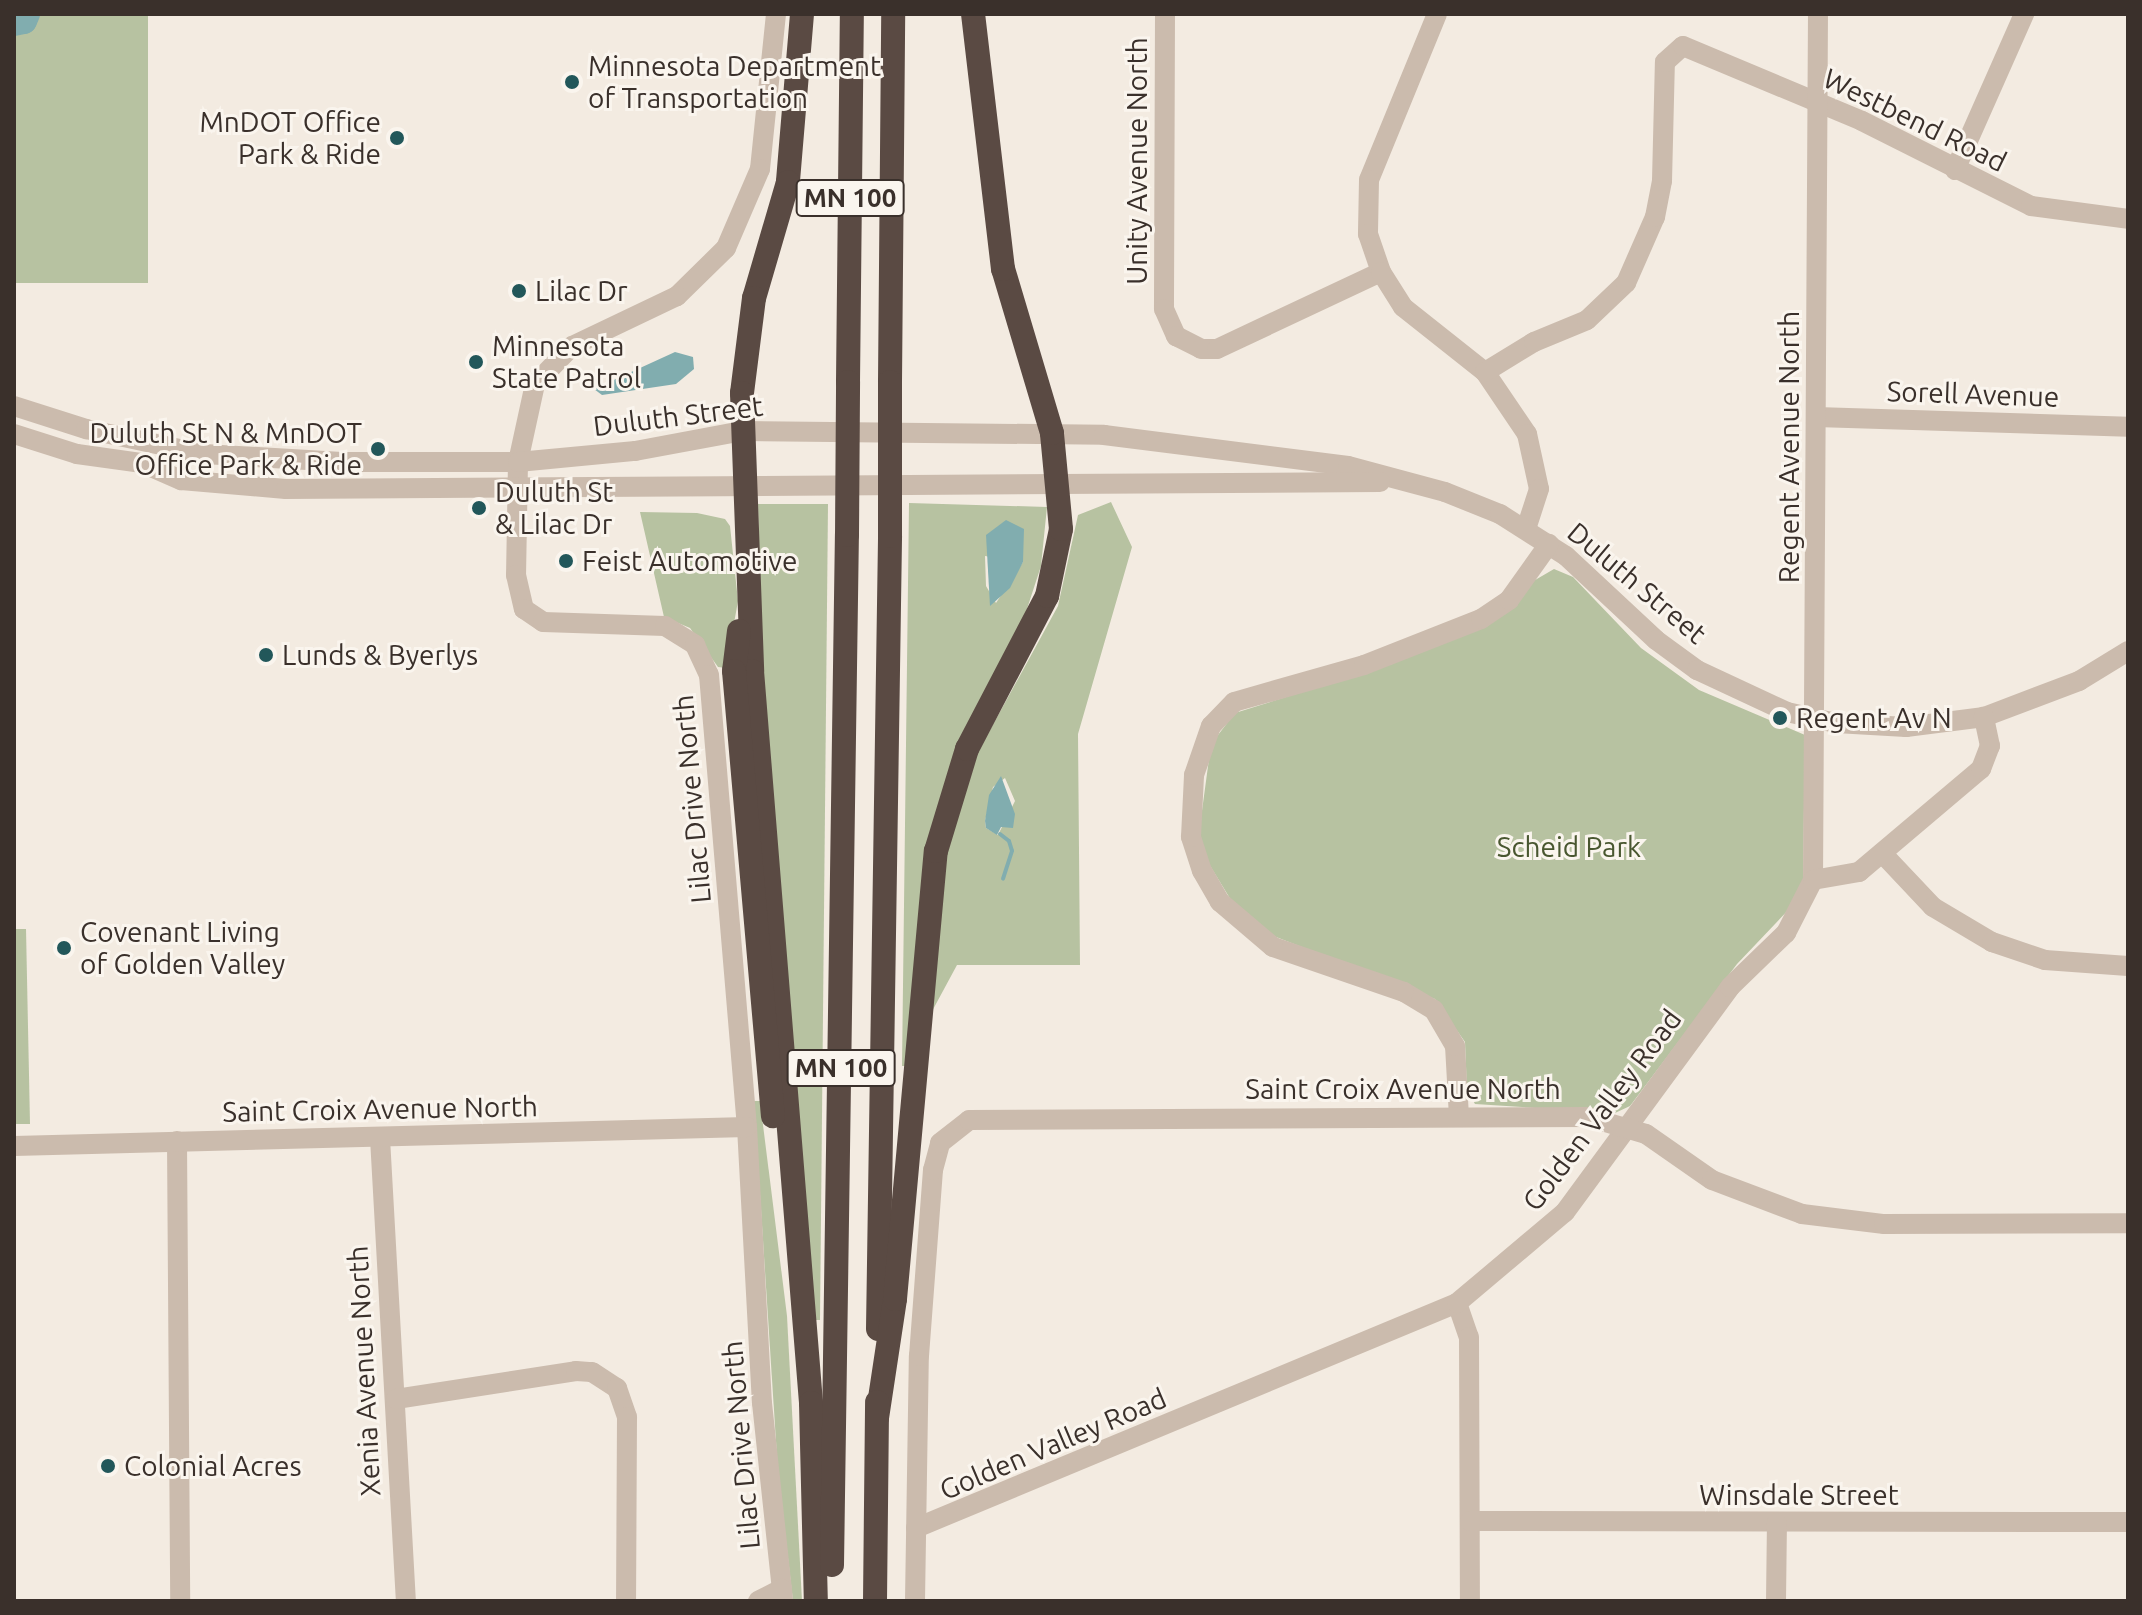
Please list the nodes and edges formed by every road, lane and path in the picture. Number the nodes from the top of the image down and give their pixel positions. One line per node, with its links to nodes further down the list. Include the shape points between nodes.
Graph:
1 (776, 14): 21 (street, Lilac Drive North, via 763,154 733,237 709,269 677,296 572,346 553,361 527,405)
2 (802, 14): 18 (highway, via 788,182 747,331)
3 (852, 14): 54 (highway, MN 100, bridge)
4 (893, 14): 43 (highway, MN 100, bridge)
5 (973, 14): 19 (highway, via 1003,269)
6 (1165, 14): 13 (street, Unity Avenue North, via 1164,309 1176,336 1201,349 1217,349)
7 (1437, 14): 13 (street, via 1369,180 1368,234)
8 (1818, 14): 10 (street, Regent Avenue North)
9 (2024, 14): 11 (street)
10 (1818, 102): 11 (street, Westbend Road); 14 (street, Westbend Road, via 1683,46 1665,62 1662,181 1650,231 1626,283 1587,320 1534,342); 16 (street, Regent Avenue North)
11 (1955, 170): 12 (street, Westbend Road, via 2031,206 2086,218)
12 (2128, 219)
13 (1381, 272): 14 (street, via 1403,307)
14 (1485, 372): 26 (street, via 1527,434 1539,489)
15 (14, 406): 21 (street, Duluth Street, via 86,429 204,454 342,462)
16 (1816, 417): 17 (street, Sorell Avenue); 30 (street, Regent Avenue North)
17 (2128, 427)
18 (743, 431): 19 (street, Duluth Street); 21 (street, Duluth Street, via 635,451); 24 (highway)
19 (1052, 433): 22 (street, Duluth Street, via 1213,447 1348,466); 23 (highway)
20 (14, 434): 25 (street, Duluth Street, via 77,454 142,463 181,480 286,489)
21 (518, 462): 25 (street, Lilac Drive North)
22 (1400, 481): 23 (street, Duluth Street); 26 (street, Duluth Street, via 1466,499)
23 (1061, 485): 24 (street, Duluth Street); 43 (highway, via 1061,529 1047,596 967,749 936,851 895,1299)
24 (745, 488): 25 (street, Duluth Street); 53 (highway, via 806,1334)
25 (518, 490): 35 (street, Lilac Drive North, via 516,575 524,609 543,622 665,626 695,645 705,662 713,690)
26 (1526, 529): 27 (street, Duluth Street)
27 (1549, 544): 30 (street, Duluth Street, via 1697,670 1740,693); 34 (street, via 1518,590 1481,619 1345,672 1234,702 1211,726 1194,775 1191,837 1220,902 1273,947 1404,992 1434,1010 1455,1046)
28 (2128, 651): 29 (street, via 2079,681)
29 (1984, 717): 30 (street, Duluth Street, via 1906,727); 31 (street, via 1990,746 1981,769)
30 (1815, 718): 32 (street, Regent Avenue North)
31 (1882, 853): 32 (street, via 1848,877); 33 (street, via 1933,907 1992,942 2045,960)
32 (1813, 880): 36 (street, Golden Valley Road, via 1786,933 1730,987)
33 (2128, 966)
34 (1459, 1117): 36 (street, Saint Croix Avenue North, via 1588,1117); 47 (street, Saint Croix Avenue North, via 983,1117 959,1124 936,1154 931,1187 919,1356)
35 (747, 1127): 37 (street, Saint Croix Avenue North); 48 (street, Lilac Drive North, via 762,1403)
36 (1627, 1127): 40 (street, Saint Croix Avenue North, via 1646,1134 1712,1180 1802,1214 1884,1224); 41 (street, Golden Valley Road, via 1565,1212)
37 (380, 1138): 38 (street, Saint Croix Avenue North); 42 (street, Xenia Avenue North)
38 (177, 1141): 39 (street, Saint Croix Avenue North); 49 (street)
39 (14, 1146)
40 (2128, 1223)
41 (1457, 1303): 44 (street, via 1469,1337); 47 (street, Golden Valley Road)
42 (396, 1399): 50 (street, Xenia Avenue North); 51 (street, via 576,1371 592,1372 617,1388 627,1417)
43 (877, 1418): 55 (highway, MN 100)
44 (1470, 1521): 46 (street, Winsdale Street); 57 (street)
45 (2128, 1522): 46 (street, Winsdale Street)
46 (1777, 1523): 58 (street)
47 (916, 1528): 56 (street)
48 (783, 1595): 52 (street)
49 (180, 1601)
50 (406, 1601)
51 (626, 1601)
52 (758, 1601)
53 (816, 1601)
54 (831, 1601)
55 (875, 1601)
56 (915, 1601)
57 (1470, 1601)
58 (1776, 1601)

